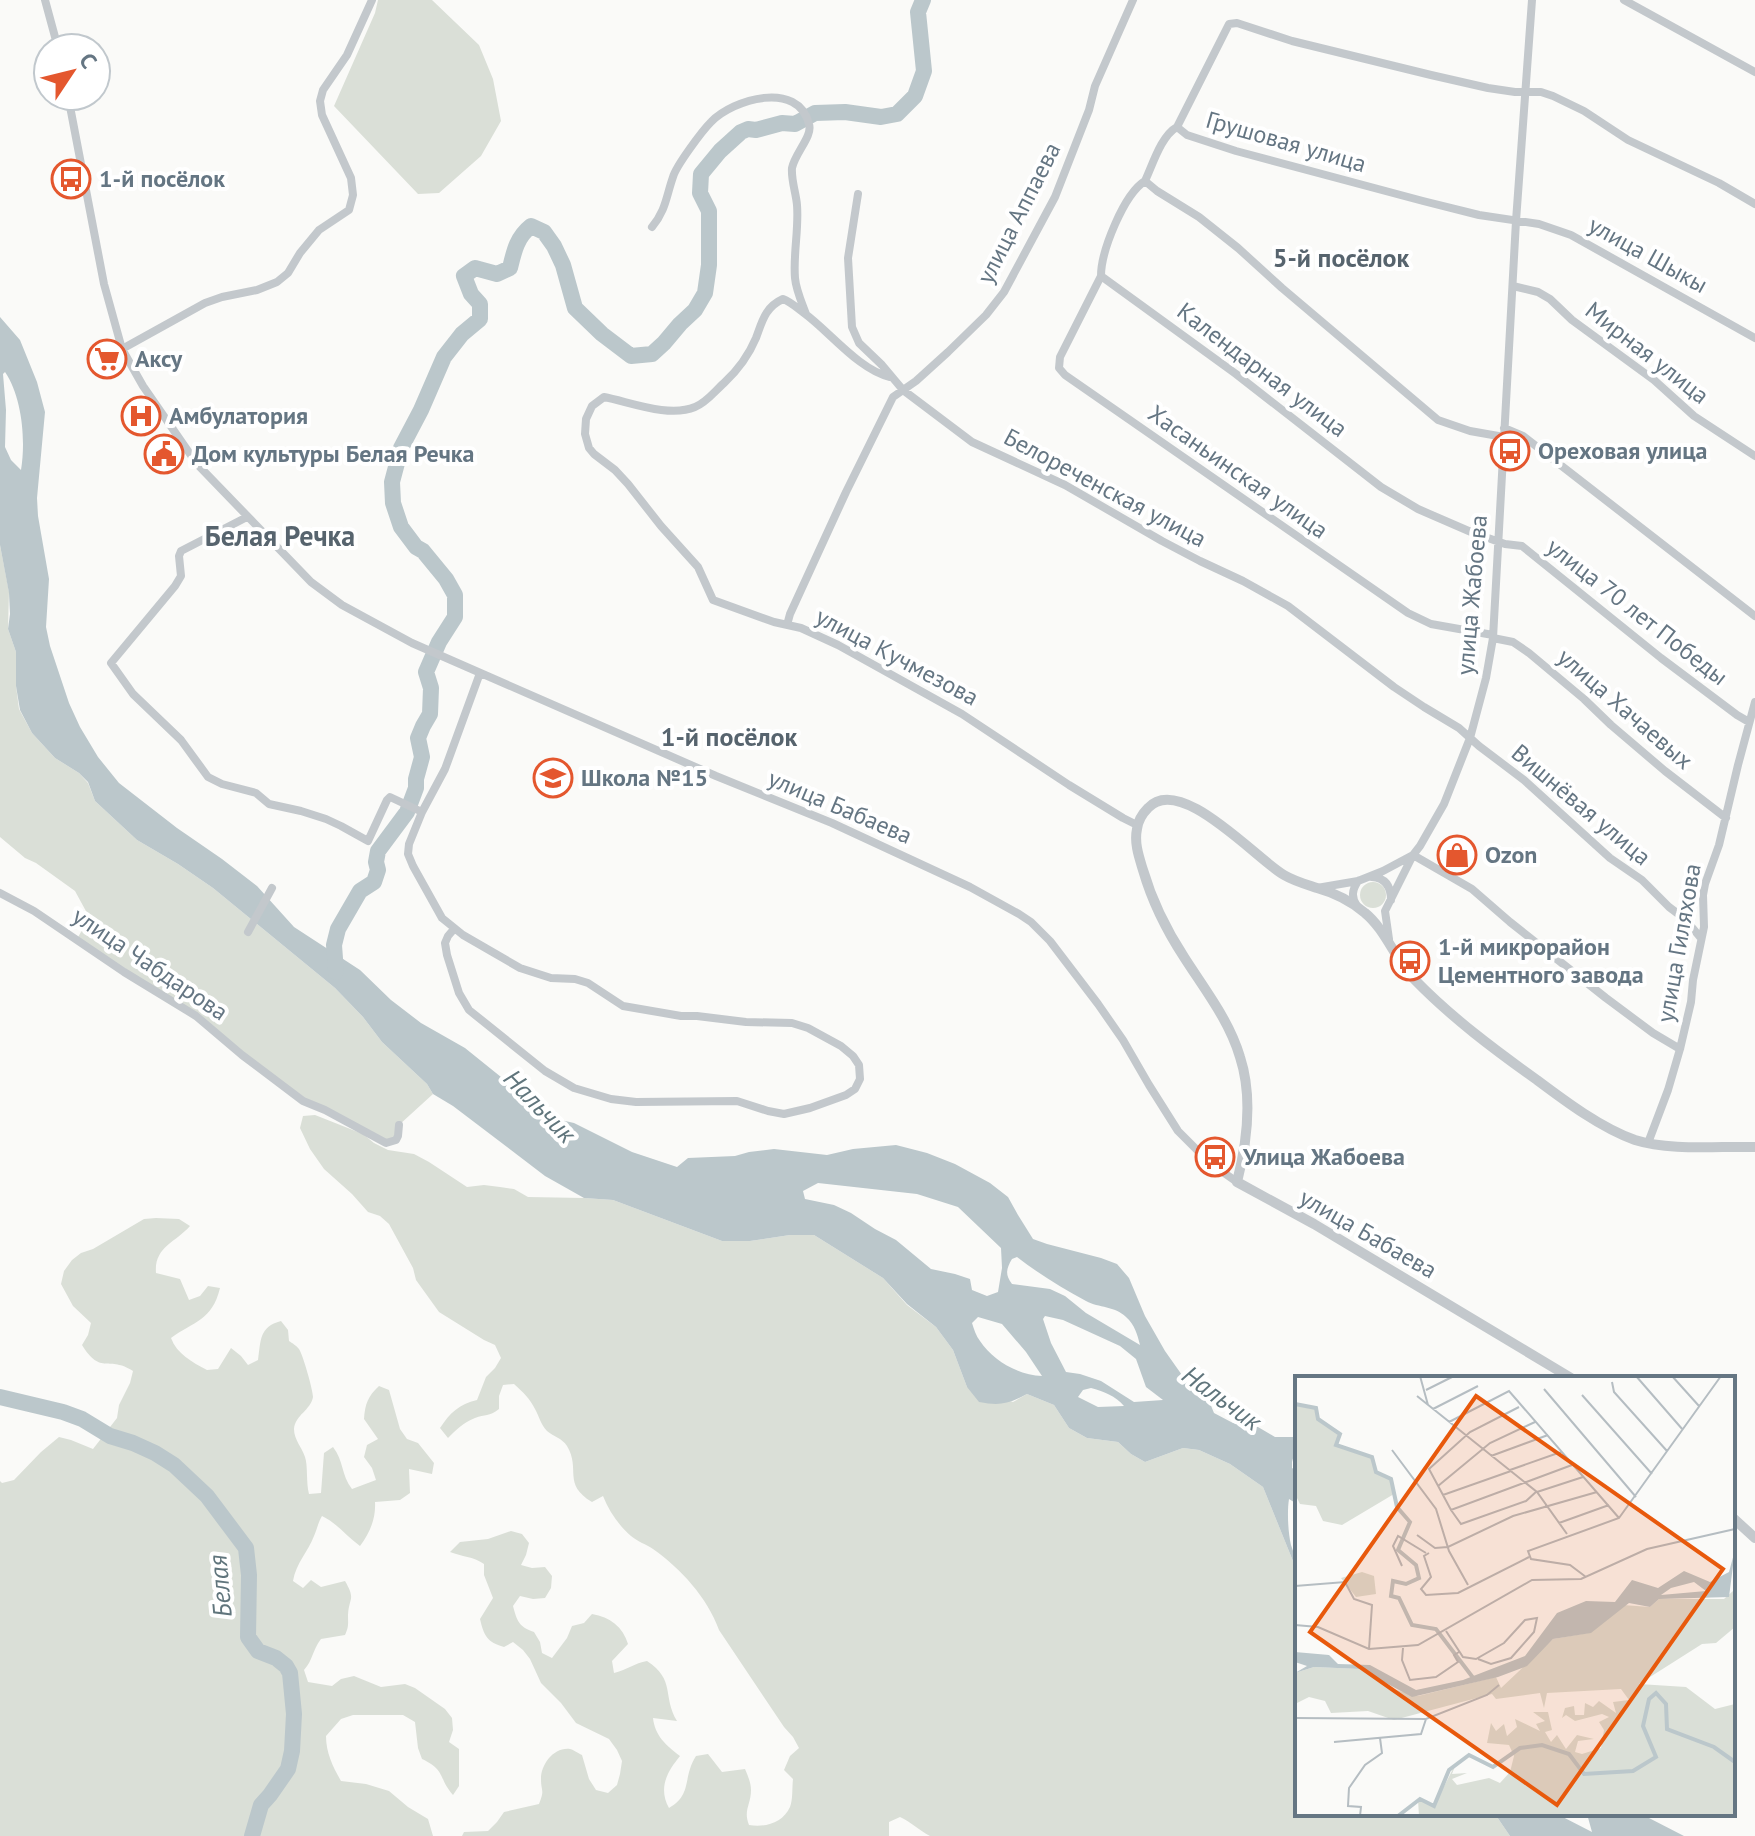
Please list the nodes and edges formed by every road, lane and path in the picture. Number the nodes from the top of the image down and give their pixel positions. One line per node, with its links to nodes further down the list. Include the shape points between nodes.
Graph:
1 (45, 0): 6 (street)
2 (372, 0): 20 (street, via 320,101 351,178 349,210 319,230 277,282 205,303)
3 (1133, 0): 22 (street, улица Аппаева, via 1055,197 1004,292 979,322)
4 (1532, 0): 8 (street, улица Жабоева)
5 (1624, 0): 7 (street)
6 (54, 32)
7 (1755, 72)
8 (1526, 92): 10 (street, Грушовая улица, via 1384,64 1232,23); 13 (street, via 1541,92 1584,111 1628,140); 14 (street, улица Жабоева)
9 (71, 112): 20 (street, улица Бабаева)
10 (1177, 127): 11 (street, via 1166,137); 14 (street, Грушовая улица, via 1236,151)
11 (1145, 181): 16 (street, via 1135,189 1108,240); 23 (street, via 1238,248 1438,420 1470,431)
12 (858, 194): 21 (street, Белореченская улица, via 848,258 852,327 859,343)
13 (1755, 204)
14 (1516, 221): 17 (street, улица Жабоева); 19 (street, улица Шыкы, via 1571,235)
15 (652, 227): 18 (street, via 662,215 673,174 718,115 747,101 789,100 811,127 792,175 797,206 795,280)
16 (1101, 276): 26 (street, Календарная улица, via 1381,487 1418,509); 29 (street, Хасаньинская улица, via 1060,357 1065,375 1408,613 1431,624)
17 (1513, 286): 23 (street, улица Жабоева); 24 (street, Мирная улица, via 1550,299 1694,416)
18 (806, 315): 21 (street, улица Кучмезова, via 851,355); 28 (street, улица Кучмезова, via 785,299 775,302 740,367 696,407 653,409 604,397 586,419 586,442 594,454 628,484 693,561 713,600)
19 (1755, 338)
20 (122, 349): 25 (street, улица Бабаева, via 187,452)
21 (892, 377): 22 (street, Белореченская улица)
22 (903, 390): 28 (street, улица Аппаева, via 888,406); 33 (street, Белореченская улица, via 972,442 1041,472 1272,596)
23 (1504, 432): 26 (street, улица Жабоева); 27 (street, via 1523,436)
24 (1755, 456)
25 (247, 517): 30 (street, улица Бабаева, via 324,593 412,643); 34 (street, via 181,551 181,576 175,586 111,663 214,781 256,793 269,804 314,815 368,841 390,797)
26 (1498, 540): 29 (street, улица Жабоева); 32 (street, улица 70 лет Победы, via 1532,553)
27 (1755, 616)
28 (787, 625): 36 (street, улица Кучмезова, via 838,645 962,714)
29 (1493, 637): 33 (street, улица Жабоева); 35 (street, улица Хачаевых, via 1529,653)
30 (480, 673): 34 (street, via 445,769); 53 (street, улица Бабаева, via 832,823 970,887 1031,922 1098,1004 1178,1131)
31 (1755, 702): 32 (street, улица Гиляхова)
32 (1749, 722): 35 (street, улица Гиляхова)
33 (1470, 738): 37 (street, улица Жабоева, via 1444,804); 47 (street, Вишнёвая улица, via 1642,880)
34 (419, 810): 45 (street, via 408,854 442,918)
35 (1726, 818): 47 (street, улица Гиляхова, via 1705,884)
36 (1137, 825): 39 (street, via 1154,802 1173,799 1224,827 1286,876); 53 (street, via 1140,862 1159,911 1226,1022 1241,1060 1246,1137)
37 (1413, 855): 38 (street); 42 (street, улица Жабоева); 49 (street, via 1472,889 1606,998)
38 (1362, 879): 39 (street); 42 (street, via 1377,877 1386,883); 44 (street, via 1352,896)
39 (1317, 888): 44 (street, via 1347,899)
40 (271, 889): 46 (street)
41 (0, 893): 50 (street, улица Чабдарова, via 186,1009 303,1101 383,1142 396,1140)
42 (1391, 901): 43 (street)
43 (1385, 911): 44 (street); 48 (street)
44 (1363, 912): 48 (street)
45 (454, 929): 45 (street, via 520,968 588,983 623,1006 808,1028 853,1056 860,1079 846,1095 784,1114 737,1101 636,1102 574,1088 469,1010 447,955 445,943)
46 (249, 930)
47 (1700, 937): 49 (street, улица Гиляхова)
48 (1392, 950): 51 (street, via 1448,1011 1526,1072 1610,1128)
49 (1680, 1049): 51 (street, улица Гиляхова)
50 (399, 1125)
51 (1648, 1143): 52 (street)
52 (1755, 1147)
53 (1237, 1182): 54 (street, улица Бабаева)
54 (1568, 1376)
55 (1735, 1520): 56 (street)
56 (1755, 1538)

